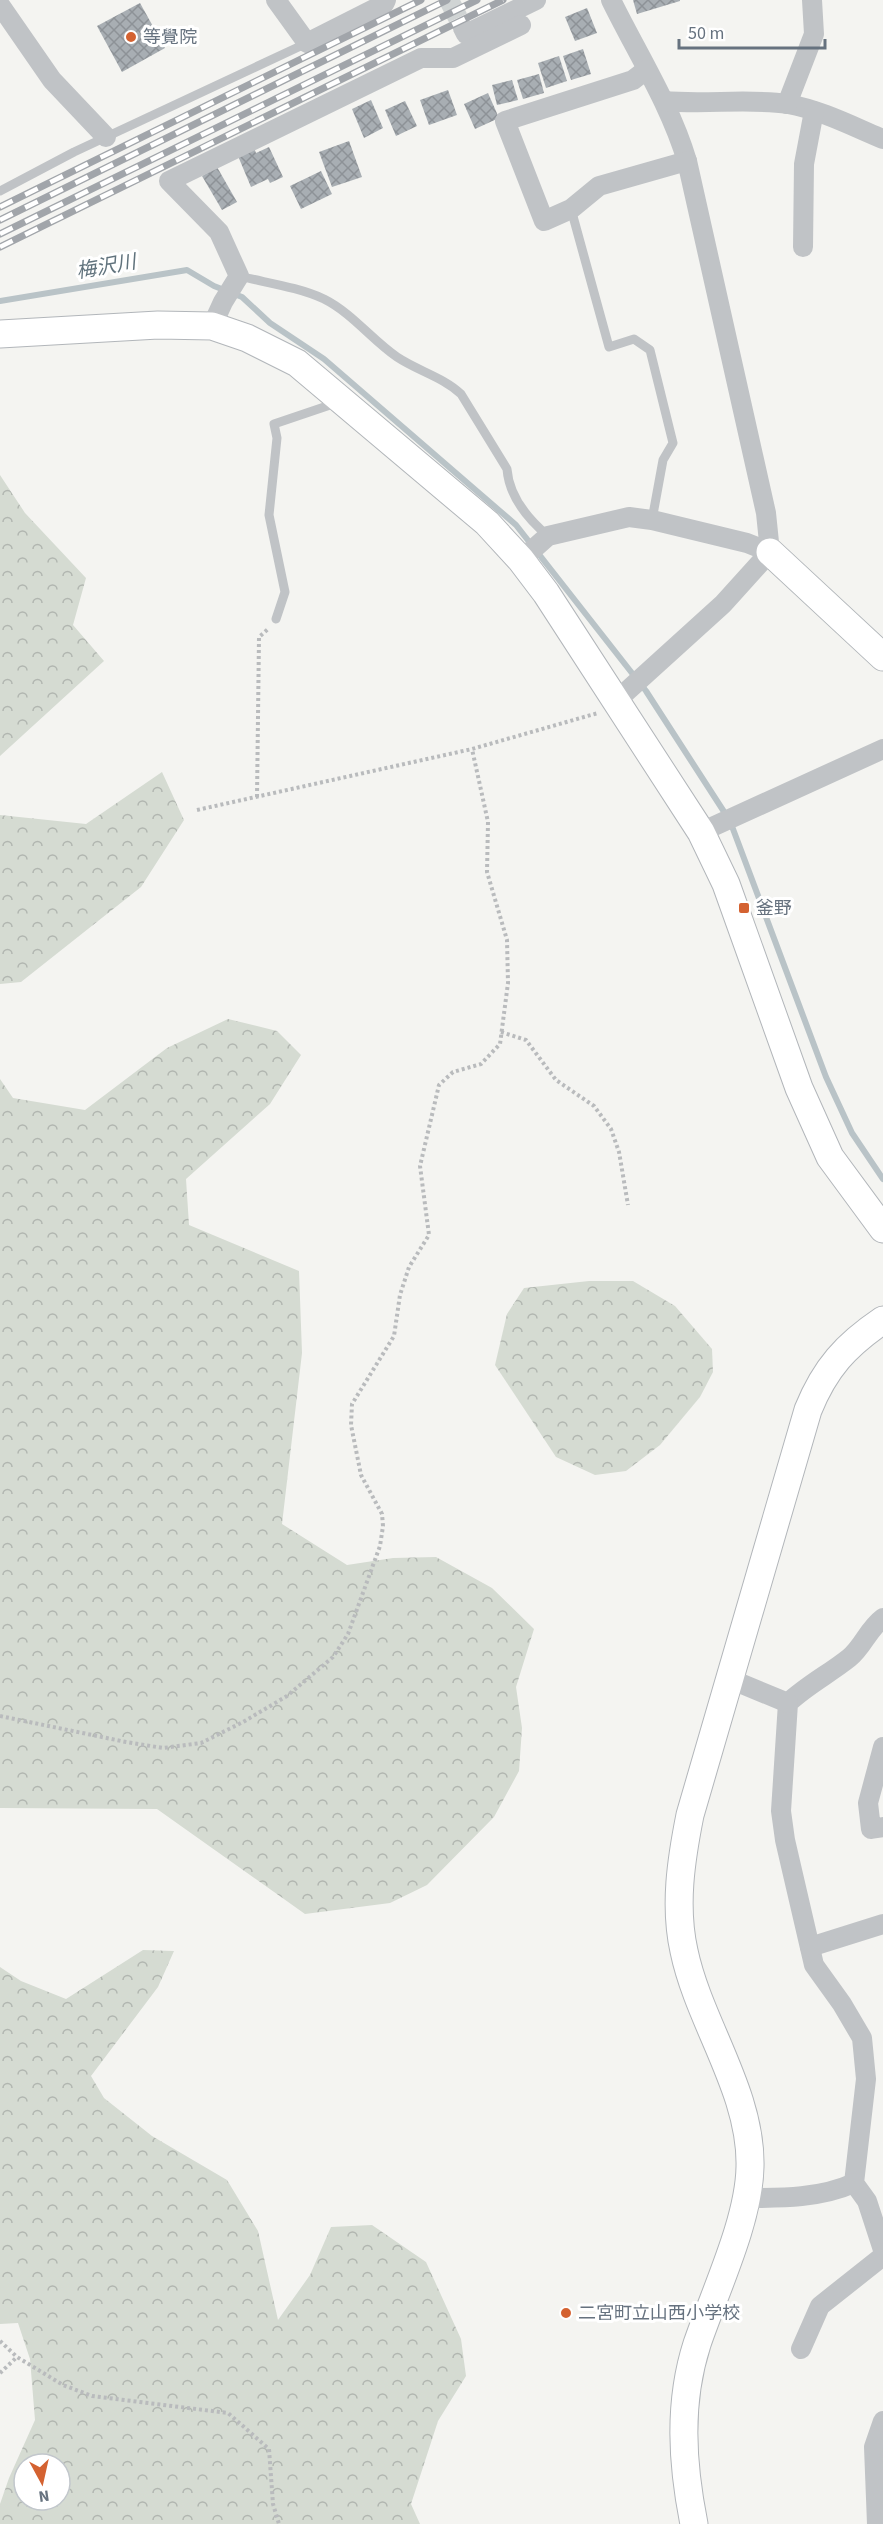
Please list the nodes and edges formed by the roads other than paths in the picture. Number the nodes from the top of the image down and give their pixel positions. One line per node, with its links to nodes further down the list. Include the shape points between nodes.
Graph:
1 (4, 0): 7 (street)
2 (276, 0): 10 (street)
3 (386, 0): 10 (street)
4 (536, 0): 9 (street, via 466,34)
5 (610, 0): 11 (street)
6 (812, 0): 13 (street, via 814,34)
7 (0, 4): 15 (street, via 52,80)
8 (521, 25): 21 (street, via 453,58 420,58 169,181 219,232)
9 (463, 28)
10 (307, 43): 15 (lane)
11 (646, 70): 12 (street); 19 (street, via 633,80 505,121 544,221)
12 (664, 101): 13 (street); 17 (street)
13 (787, 104): 14 (street)
14 (814, 111): 16 (street); 20 (street, via 804,164)
15 (106, 137): 18 (lane)
16 (883, 139)
17 (687, 161): 19 (street, via 599,186); 27 (street, via 766,513)
18 (0, 191)
19 (571, 209): 25 (lane, via 609,347 634,339 650,350 673,443 663,460)
20 (803, 247)
21 (237, 279): 22 (street); 26 (lane, via 325,299 396,357 451,384 507,469 508,482 527,518)
22 (212, 327): 23 (street, via 158,325); 24 (street, via 247,338 297,363)
23 (0, 334)
24 (343, 401): 26 (street, via 487,523); 28 (lane, via 274,424 277,438 269,515 285,592)
25 (652, 520): 26 (street, via 629,517); 27 (street)
26 (535, 548): 30 (street, via 546,593)
27 (770, 552): 29 (street); 30 (street, via 723,604)
28 (276, 619)
29 (883, 657)
30 (620, 697): 32 (street)
31 (883, 749): 32 (street)
32 (706, 829): 33 (street, via 799,1088 830,1157)
33 (883, 1229)
34 (883, 1320): 36 (street, via 856,1338 835,1360 815,1393)
35 (883, 1618): 37 (street, via 872,1626 851,1656)
36 (730, 1678): 37 (street); 43 (street, via 690,1815 682,1858 680,1920 694,1985 746,2126 750,2166)
37 (788, 1703): 41 (street, via 781,1811)
38 (883, 1748): 39 (street, via 868,1803 872,1829)
39 (883, 1827)
40 (883, 1924): 41 (street)
41 (810, 1947): 42 (street, via 814,1965 861,2038 866,2079)
42 (854, 2183): 43 (street, via 835,2192); 44 (street, via 867,2201)
43 (747, 2198): 48 (street, via 697,2347 687,2391 684,2463)
44 (883, 2250)
45 (883, 2256): 46 (street, via 820,2306)
46 (801, 2349)
47 (883, 2421): 49 (street, via 874,2447)
48 (694, 2524)
49 (877, 2524)

